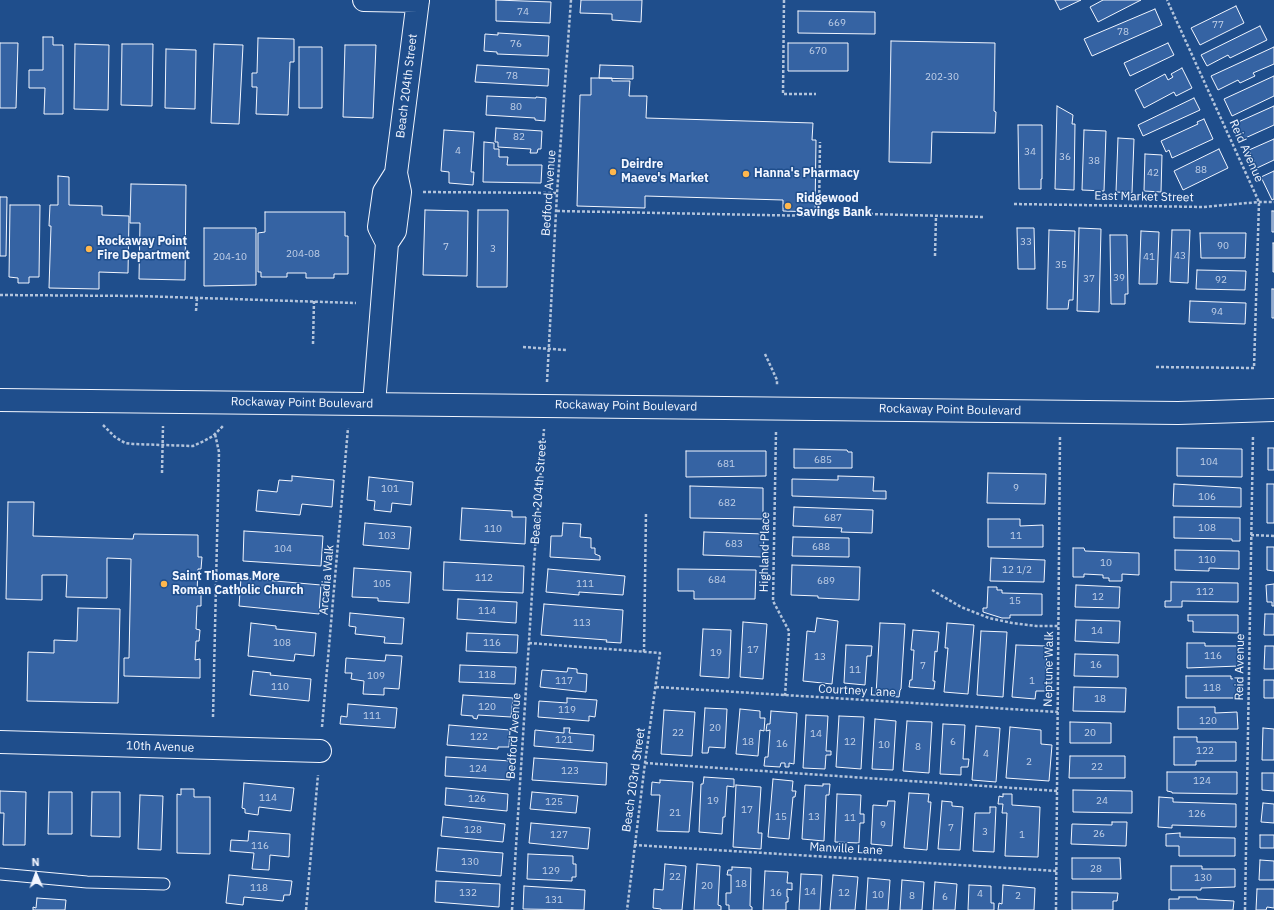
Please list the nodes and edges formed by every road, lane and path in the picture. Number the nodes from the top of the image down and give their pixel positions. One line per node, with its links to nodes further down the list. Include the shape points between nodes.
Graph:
1 (364, 0): 5 (street)
2 (571, 0): 9 (path, Bedford Avenue)
3 (784, 0): 6 (path, via 783,94)
4 (1167, 0): 10 (path, Reid Avenue)
5 (418, 1): 34 (street, Beach 204th Street, via 396,173 384,192 379,227 387,243)
6 (816, 94)
7 (820, 142): 14 (path)
8 (419, 192): 9 (path)
9 (557, 193): 13 (path, Bedford Avenue)
10 (1259, 202): 11 (path, East Market Street); 12 (path, East Market Street, via 1203,207); 30 (path, Reid Avenue, via 1254,368)
11 (1274, 202)
12 (1014, 204)
13 (557, 210): 14 (path, via 815,216); 27 (path, Bedford Avenue)
14 (819, 212): 15 (path)
15 (828, 213)
16 (870, 214): 17 (path)
17 (936, 216): 18 (path); 19 (path)
18 (984, 217)
19 (935, 256)
20 (0, 295): 21 (path)
21 (197, 298): 22 (path); 24 (path)
22 (314, 301): 23 (path); 25 (path)
23 (356, 303)
24 (196, 311)
25 (313, 344)
26 (523, 347): 27 (path)
27 (549, 349): 28 (path); 32 (path, Bedford Avenue)
28 (566, 350)
29 (765, 354): 31 (path)
30 (1156, 367)
31 (777, 380)
32 (547, 386)
33 (0, 400): 34 (street, Rockaway Point Boulevard)
34 (374, 404): 38 (street, Rockaway Point Boulevard, via 1178,413)
35 (1274, 404): 38 (street, Rockaway Point Boulevard)
36 (1274, 410): 38 (street, Rockaway Point Boulevard)
37 (163, 419): 46 (path)
38 (1253, 420): 49 (path, Reid Avenue)
39 (349, 421): 61 (path, Arcadia Walk)
40 (102, 424): 46 (path, via 115,437 125,442)
41 (225, 424): 44 (path)
42 (544, 428): 51 (path, Beach 204th Street)
43 (776, 429): 57 (path, Highland Place, via 773,601 789,631)
44 (215, 434): 46 (path, via 193,446); 59 (path, via 219,459)
45 (1060, 434): 53 (path, Neptune Walk)
46 (162, 445): 47 (path)
47 (162, 473)
48 (646, 512): 55 (path)
49 (1251, 536): 50 (path); 72 (path, Reid Avenue)
50 (1274, 536)
51 (534, 562): 54 (path, Bedford Avenue)
52 (932, 590): 53 (path, via 961,607 989,618 1036,626)
53 (1059, 626): 58 (path, Neptune Walk)
54 (529, 642): 55 (path); 69 (path, Bedford Avenue)
55 (644, 652): 56 (path, Beach 203rd Street, via 660,653)
56 (656, 687): 57 (path, Courtney Lane); 62 (path, Beach 203rd Street)
57 (785, 696): 58 (path, Courtney Lane)
58 (1058, 712): 63 (path, Neptune Walk)
59 (213, 717)
60 (0, 742): 61 (street, 10th Avenue)
61 (320, 752): 68 (path, Arcadia Walk)
62 (645, 763): 63 (path); 64 (path, Beach 203rd Street)
63 (1058, 791): 65 (path, Neptune Walk)
64 (634, 845): 65 (path, Manville Lane); 70 (path, Beach 203rd Street)
65 (1057, 871): 71 (path, Neptune Walk)
66 (0, 874): 67 (lane, via 87,882)
67 (164, 884)
68 (306, 910)
69 (512, 910)
70 (626, 910)
71 (1056, 910)
72 (1245, 910)

